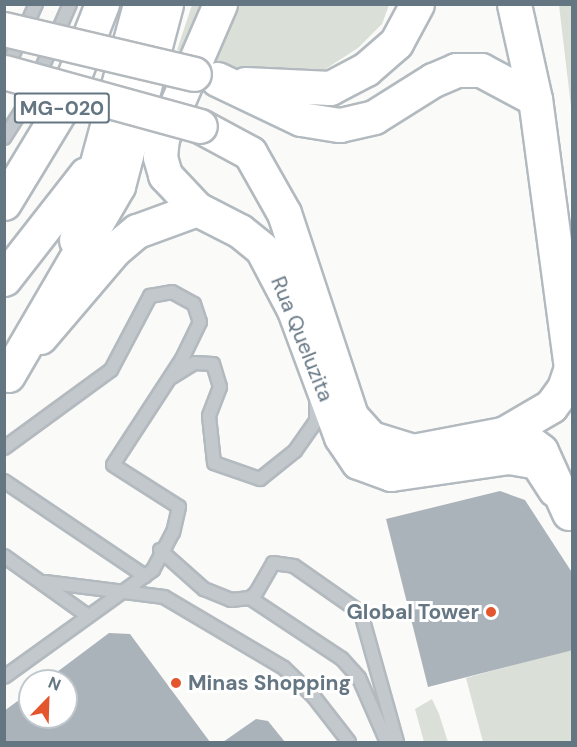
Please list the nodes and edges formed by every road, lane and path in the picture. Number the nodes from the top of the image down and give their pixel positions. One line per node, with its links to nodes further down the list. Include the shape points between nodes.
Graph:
1 (36, 4): 10 (lane)
2 (70, 4): 13 (lane, via 27,102)
3 (102, 4): 15 (main road, MG-020, via 61,110)
4 (140, 4): 14 (main road)
5 (166, 4): 17 (main road, via 118,186)
6 (220, 4): 16 (main road, Rua Queluzita, via 162,138 160,157 165,174)
7 (417, 4): 11 (main road, via 396,43 366,69 330,88 277,88)
8 (514, 4): 12 (main road)
9 (4, 29): 11 (main road, bridge)
10 (4, 73): 23 (main road, bridge, via 200,126 250,153 284,213 351,416 371,438 413,451)
11 (205, 76): 12 (main road, via 301,119 340,125 374,117 456,70 481,70)
12 (536, 99): 20 (main road)
13 (4, 138)
14 (96, 161): 17 (main road); 18 (main road)
15 (4, 203)
16 (197, 208): 19 (main road, Rua Queluzita, via 240,231 262,249 294,310); 21 (main road, via 137,231 114,250)
17 (68, 270): 21 (main road)
18 (4, 279)
19 (317, 373): 22 (lane, via 316,421 295,451 260,479 214,464 209,416 219,387 213,364 194,363); 23 (main road, Rua Queluzita, via 341,437 358,462 391,474)
20 (572, 374): 23 (main road, via 551,406)
21 (6, 378)
22 (167, 380): 24 (lane, via 200,322 194,304 172,292 150,296 111,370); 27 (lane, via 113,465 179,507 173,531)
23 (505, 441): 26 (main road, via 520,435 541,451)
24 (4, 448)
25 (4, 481): 29 (lane)
26 (571, 516)
27 (160, 550): 29 (lane, via 153,570); 32 (lane, via 204,589 231,600)
28 (4, 556): 30 (lane)
29 (144, 576): 31 (lane)
30 (45, 582): 31 (lane); 33 (lane)
31 (118, 594): 33 (lane); 35 (lane, via 164,597 284,668 314,697)
32 (250, 598): 36 (lane, via 342,659 359,678); 37 (lane, via 273,563 294,566 361,613)
33 (88, 616): 34 (lane)
34 (4, 677)
35 (349, 742)
36 (387, 742)
37 (397, 742)

